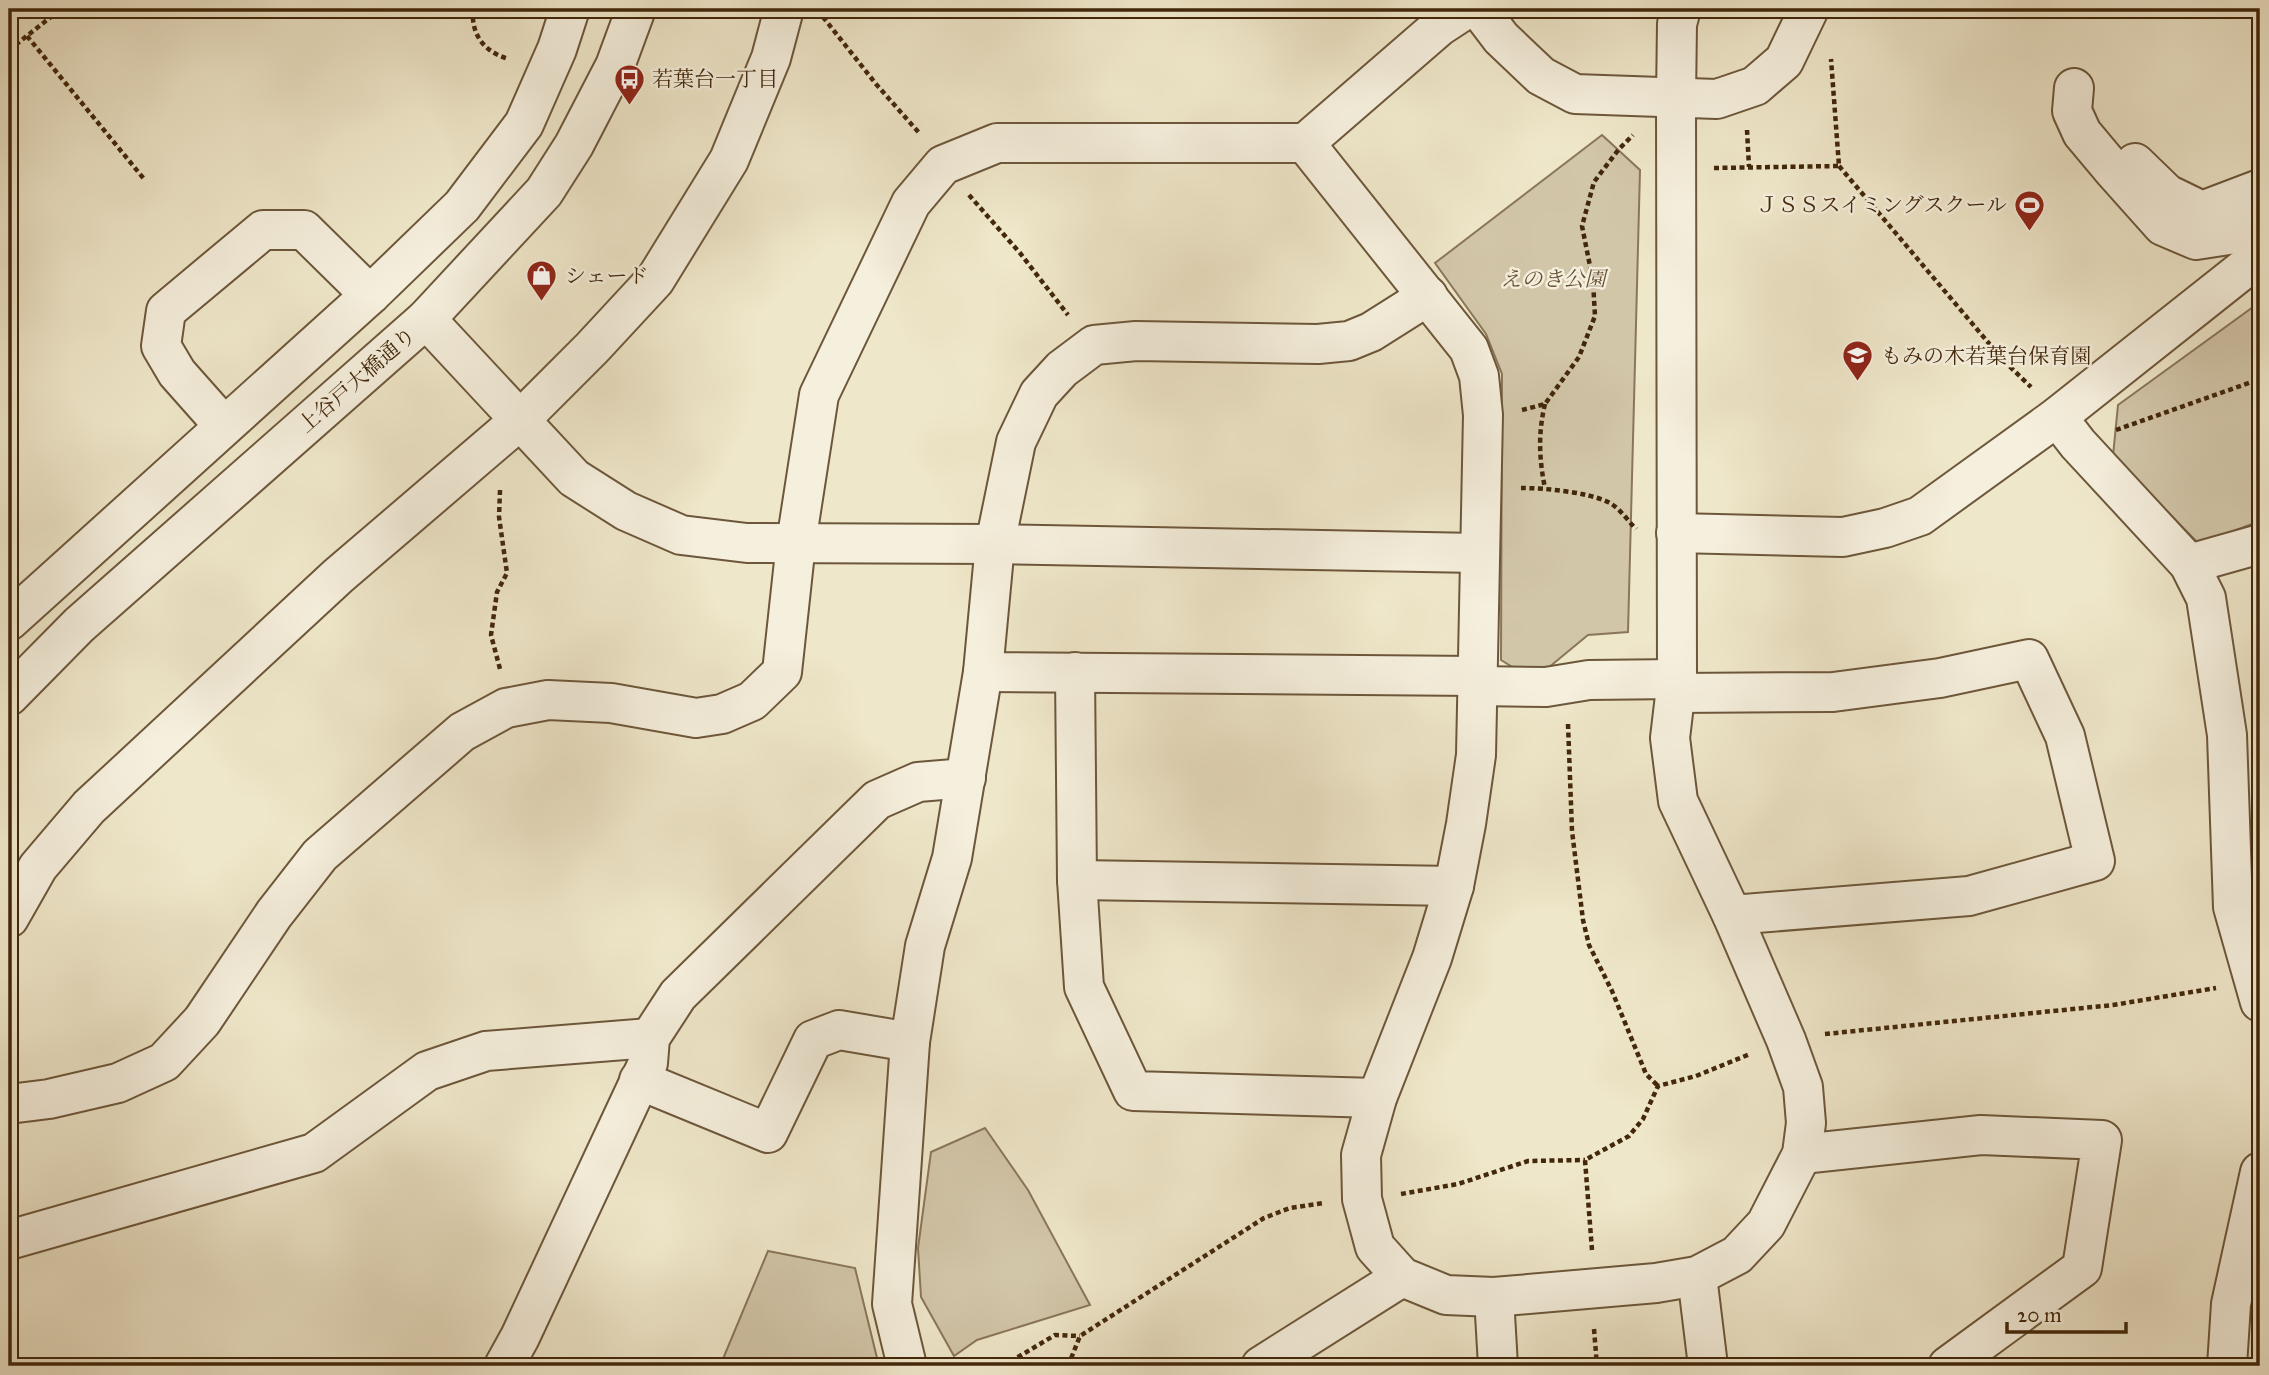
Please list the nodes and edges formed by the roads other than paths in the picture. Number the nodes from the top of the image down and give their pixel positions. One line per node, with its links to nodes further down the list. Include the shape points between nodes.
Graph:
1 (570, 9): 13 (street, via 524,124 462,206)
2 (636, 9): 15 (street, 上谷戸大橋通り, via 615,66 544,192)
3 (784, 9): 18 (street, via 771,58 729,160 656,279 592,348)
4 (1466, 9): 9 (street, via 1440,26)
5 (1479, 9): 8 (street, via 1501,38 1541,76 1575,94)
6 (1681, 9): 8 (street)
7 (1809, 9): 8 (street, via 1783,61 1755,86 1717,99)
8 (1676, 98): 19 (street)
9 (1305, 143): 14 (street); 20 (street, via 997,143 934,153 820,394)
10 (2260, 189): 11 (street, via 2203,211 2167,194 2115,144 2086,99 2071,111 2082,133 2163,226 2196,240 2235,233)
11 (2260, 218)
12 (2260, 256): 17 (street)
13 (370, 295): 16 (street); 16 (street, via 304,230 264,230 166,311 161,346 177,373)
14 (1428, 296): 21 (street, via 1349,341 1094,345 1039,394 1016,442); 23 (street, via 1469,349 1479,376 1483,415)
15 (426, 319): 18 (street); 30 (street, 上谷戸大橋通り, via 79,625)
16 (225, 426): 25 (street)
17 (2067, 430): 19 (street, via 1920,516 1885,528 1843,537); 24 (street)
18 (530, 433): 20 (street, via 574,478 626,512 681,535); 35 (street, via 338,576 89,807 38,867)
19 (1676, 533): 29 (street)
20 (796, 543): 21 (street); 41 (street, via 782,672 752,701 722,714 696,718 611,703 548,699 506,708 462,732 320,855 202,1021 164,1062 118,1083)
21 (995, 544): 23 (street); 26 (street)
22 (2260, 544): 24 (street)
23 (1478, 553): 28 (street)
24 (2189, 564): 36 (street, via 2206,598 2227,735 2233,907)
25 (9, 621)
26 (983, 672): 27 (street); 31 (street)
27 (1075, 672): 28 (street); 32 (street)
28 (1477, 681): 29 (street, via 1546,687 1589,680); 33 (street, via 1476,755)
29 (1676, 686): 34 (street, via 1670,738 1678,801); 34 (street, via 1833,692 1940,678 2029,659 2065,736 2095,861 1969,896)
30 (9, 696)
31 (966, 778): 37 (street, via 918,782 877,800 678,995); 38 (street, via 952,858 925,946)
32 (1077, 880): 33 (street); 40 (street, via 1084,987 1133,1091)
33 (1454, 887): 40 (street, via 1432,958)
34 (1732, 915): 42 (street, via 1803,1087 1806,1122)
35 (9, 918)
36 (2258, 991)
37 (650, 1038): 39 (street, via 648,1063); 44 (street, via 486,1051 427,1071 314,1153)
38 (910, 1042): 39 (street, via 839,1030 813,1040 768,1133); 49 (street, via 892,1304)
39 (639, 1080): 48 (street)
40 (1377, 1098): 46 (street, via 1361,1155 1363,1199 1375,1247)
41 (9, 1104)
42 (1802, 1154): 45 (street, via 1766,1224 1737,1255); 53 (street, via 1981,1135 2102,1140 2082,1269)
43 (2260, 1172): 54 (street, via 2231,1304)
44 (9, 1240)
45 (1697, 1276): 47 (street); 52 (street)
46 (1402, 1277): 47 (street, via 1446,1294); 50 (street)
47 (1494, 1297): 51 (street)
48 (503, 1366)
49 (907, 1366)
50 (1261, 1366)
51 (1498, 1366)
52 (1708, 1366)
53 (1948, 1366)
54 (2227, 1366)

